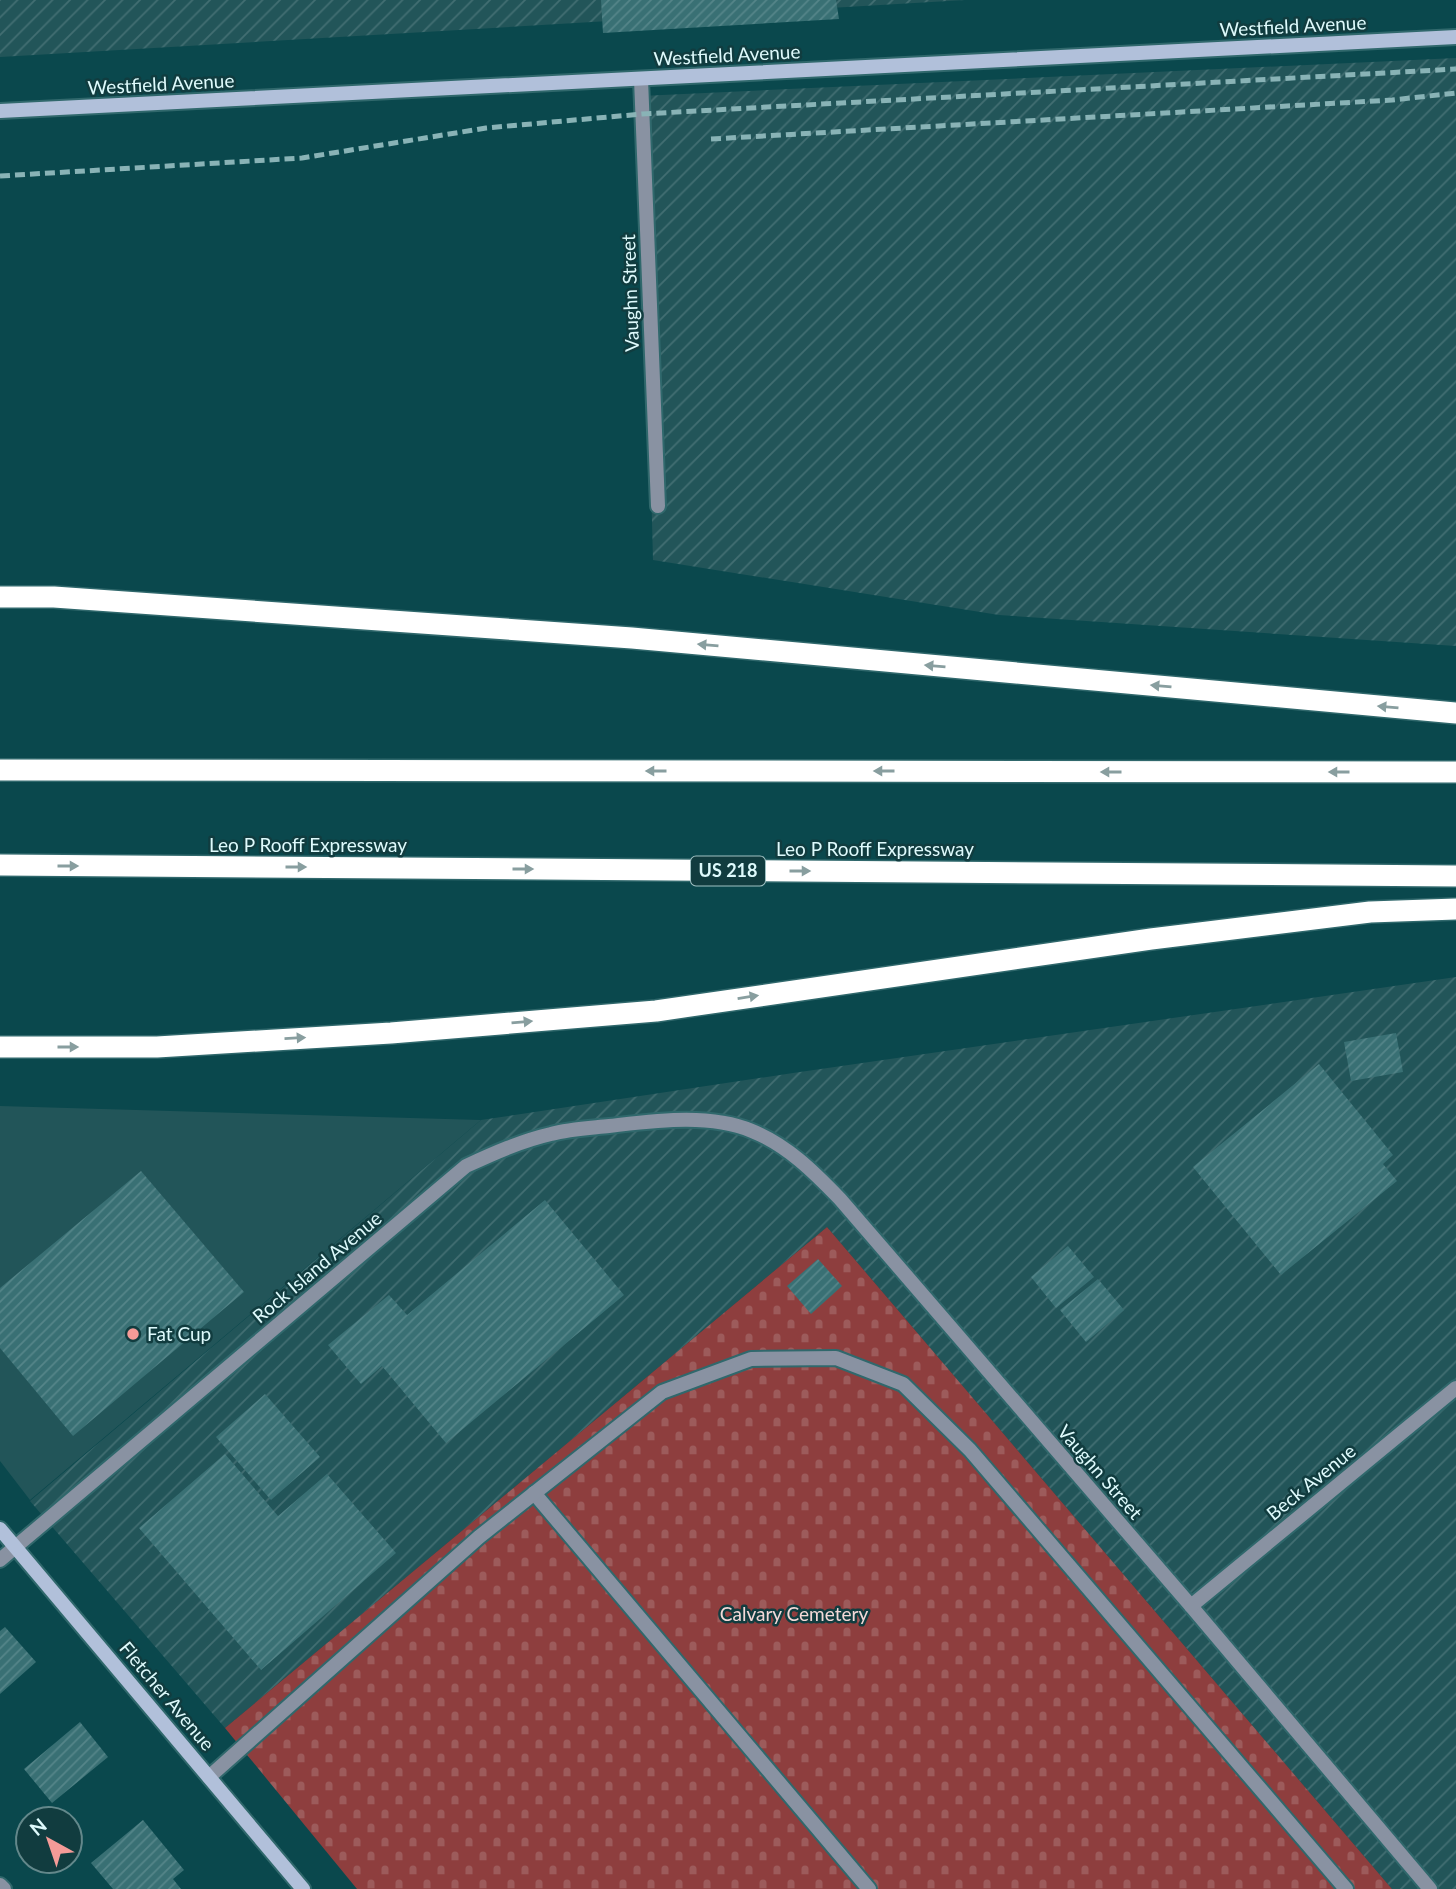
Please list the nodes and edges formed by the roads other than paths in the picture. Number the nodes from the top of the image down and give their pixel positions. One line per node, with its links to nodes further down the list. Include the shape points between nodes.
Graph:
1 (1456, 37): 2 (street, Westfield Avenue)
2 (640, 79): 3 (street, Westfield Avenue); 4 (street, Vaughn Street)
3 (0, 111)
4 (658, 506)
5 (0, 597): 6 (highway, one-way to 5, via 632,638)
6 (1456, 713)
7 (0, 770): 8 (highway, one-way to 7)
8 (1456, 772)
9 (0, 865): 10 (highway, Leo P Rooff Expressway / US 218, one-way to 10)
10 (1456, 876)
11 (1456, 909): 12 (highway, one-way to 11, via 170,1046 656,1011 1165,937 1370,912)
12 (0, 1047)
13 (710, 1121): 17 (street, Rock Island Avenue, via 665,1120 553,1133 506,1147 466,1166); 19 (street, Vaughn Street, via 751,1130 784,1147 840,1199)
14 (1456, 1388): 19 (street, Beck Avenue)
15 (534, 1493): 20 (street); 24 (street); 25 (street, via 662,1392 751,1359 836,1359 903,1384 979,1461)
16 (0, 1529): 17 (street, Fletcher Avenue)
17 (15, 1547): 18 (street, Rock Island Avenue); 20 (street, Fletcher Avenue)
18 (0, 1560)
19 (1191, 1606): 26 (street, Vaughn Street)
20 (209, 1777): 23 (street, Fletcher Avenue)
21 (0, 1885): 22 (street)
22 (4, 1889)
23 (303, 1889)
24 (869, 1889)
25 (1346, 1889)
26 (1430, 1889)

